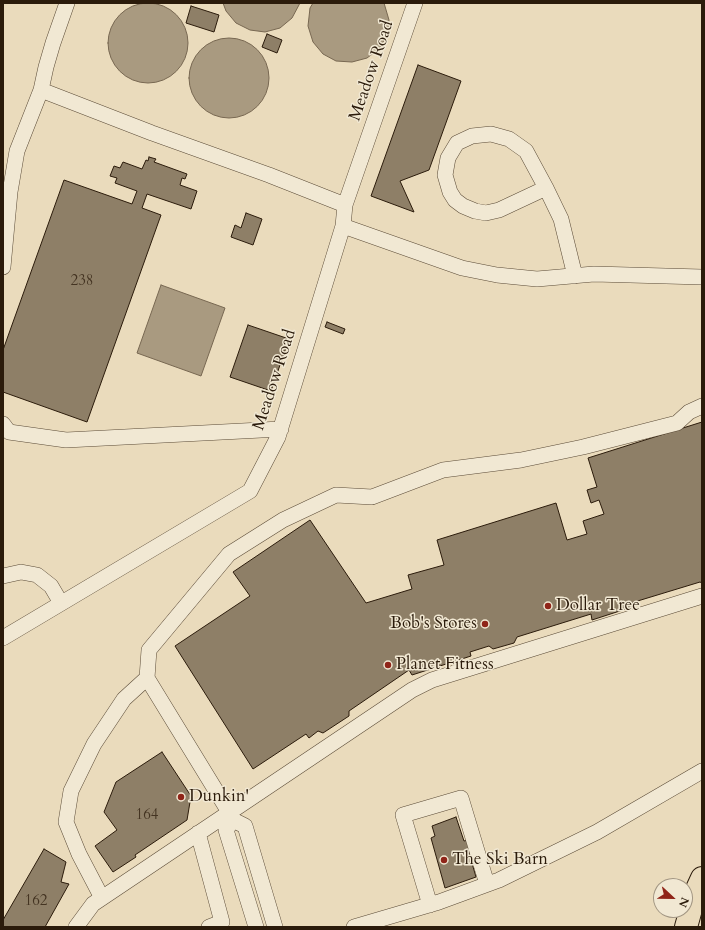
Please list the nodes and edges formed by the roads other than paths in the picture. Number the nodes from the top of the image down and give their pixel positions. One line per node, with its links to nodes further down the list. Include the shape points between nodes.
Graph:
1 (67, 3): 3 (lane, via 52,43)
2 (415, 3): 5 (lane, Meadow Road)
3 (41, 90): 5 (lane); 7 (lane, via 17,151 10,192)
4 (546, 188): 4 (lane, via 526,151 509,139 491,134 472,136 457,143 448,158 446,175 450,192 459,203 475,211 486,213 500,210); 8 (lane, via 561,219)
5 (346, 205): 6 (lane, Meadow Road)
6 (343, 226): 8 (lane, via 478,272 537,279); 12 (lane, Meadow Road)
7 (3, 267)
8 (575, 276): 9 (lane, via 594,274)
9 (702, 277)
10 (702, 406): 17 (lane, via 689,412 677,423 576,449 521,460 443,470 372,497 336,495 282,520 229,554 149,650)
11 (3, 424): 12 (lane, via 8,432 66,440)
12 (281, 429): 15 (lane, Meadow Road, via 250,491)
13 (3, 576): 15 (lane, via 21,572 37,575 51,586)
14 (702, 596): 19 (lane, via 432,680 412,690)
15 (61, 603): 16 (lane, Meadow Road)
16 (3, 638)
17 (148, 678): 19 (lane); 23 (lane, via 124,699 94,744 70,791 66,822)
18 (702, 771): 22 (lane, via 597,832)
19 (231, 816): 20 (lane); 27 (lane, via 226,830); 28 (lane, via 245,826)
20 (198, 833): 23 (lane); 26 (lane, via 222,922)
21 (702, 878): 30 (highway)
22 (487, 884): 24 (lane); 24 (lane, via 461,798 403,815)
23 (102, 898): 25 (lane, via 93,904)
24 (430, 905): 29 (lane)
25 (76, 927)
26 (209, 927)
27 (256, 927)
28 (275, 927)
29 (354, 927)
30 (686, 927)

